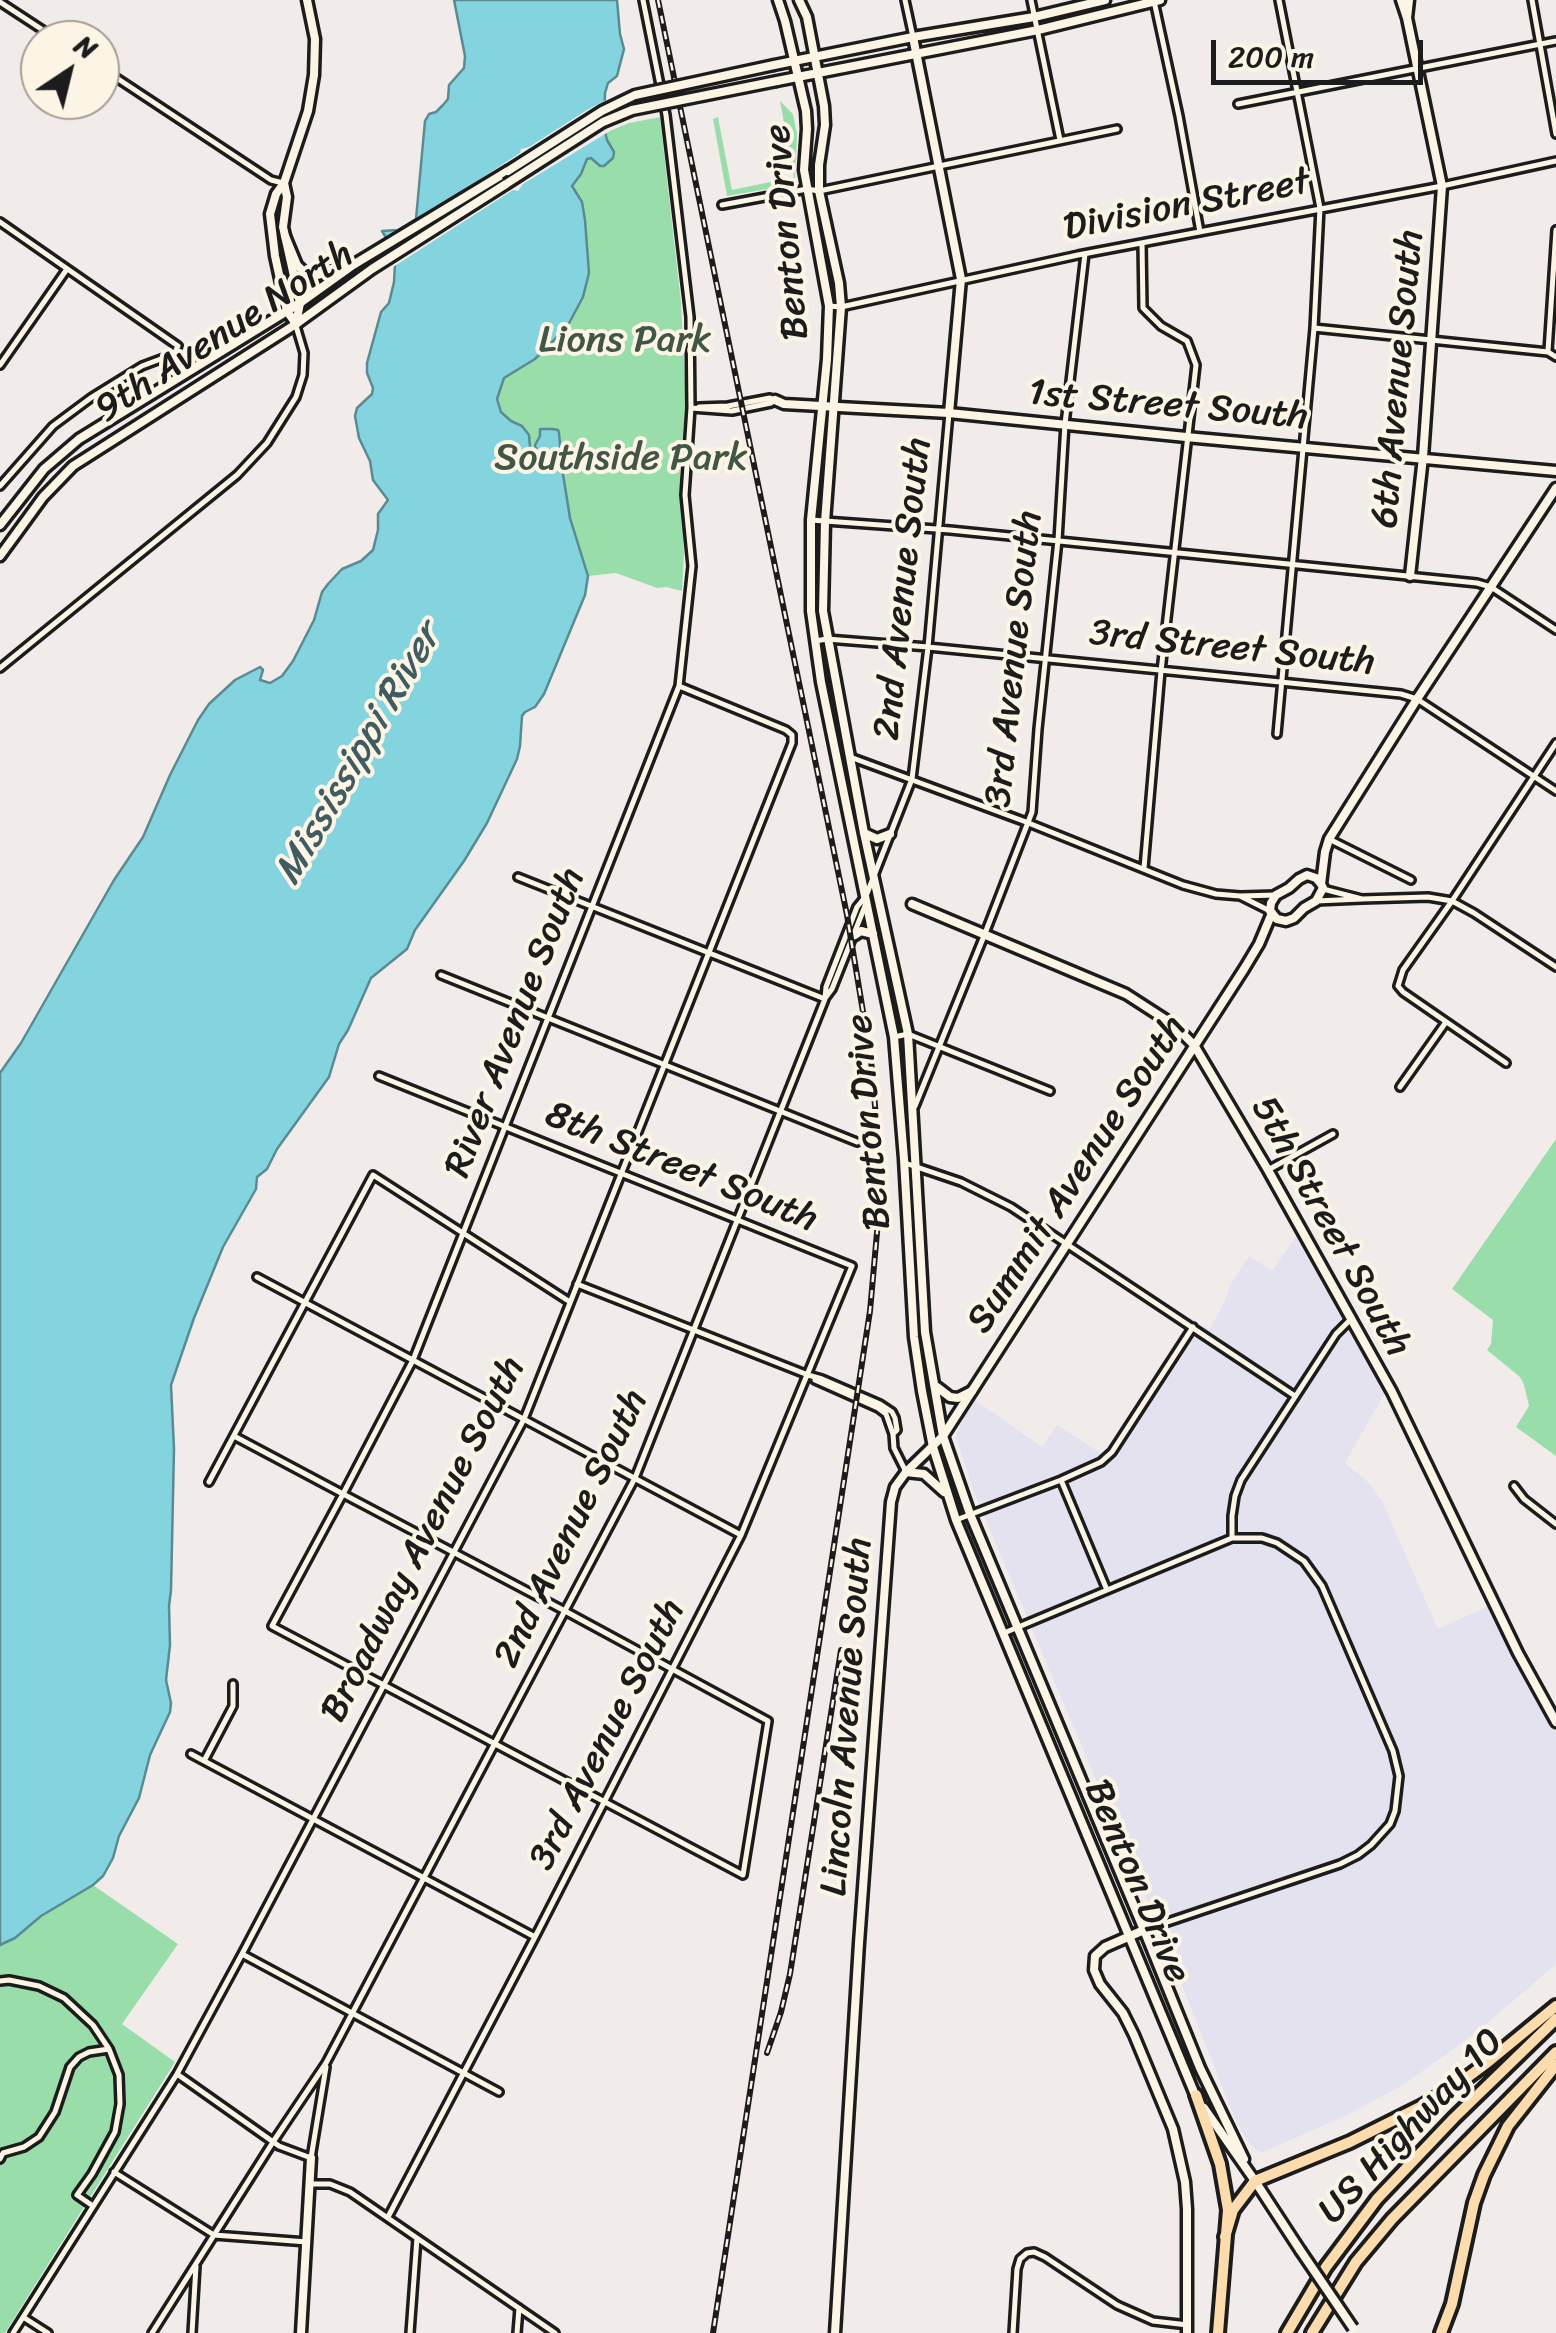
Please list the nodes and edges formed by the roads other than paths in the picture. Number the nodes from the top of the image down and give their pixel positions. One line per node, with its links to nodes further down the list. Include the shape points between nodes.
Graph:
1 (307, 0): 33 (main road, via 316,39 314,74)
2 (642, 0): 61 (street, River Avenue South, via 666,116 690,317)
3 (778, 0): 21 (main road, Benton Drive)
4 (799, 0): 20 (main road, Benton Drive)
5 (905, 0): 16 (street)
6 (1030, 0): 13 (street)
7 (1104, 0): 13 (main road, 9th Avenue North)
8 (1279, 0): 26 (street)
9 (1405, 0): 22 (main road, 6th Avenue South)
10 (1532, 0): 18 (street)
11 (1157, 1): 15 (main road, 9th Avenue North); 41 (street)
12 (0, 2): 14 (street)
13 (1034, 17): 15 (street); 16 (main road, 9th Avenue North)
14 (27, 20)
15 (1038, 30): 19 (main road, 9th Avenue North); 30 (street)
16 (913, 37): 19 (main road, 2nd Avenue South); 20 (main road, 9th Avenue North)
17 (1556, 41): 18 (street)
18 (1541, 44): 22 (street); 29 (street)
19 (916, 52): 23 (main road, 9th Avenue North); 32 (main road, 2nd Avenue South)
20 (814, 56): 21 (main road, 9th Avenue North); 23 (main road, Benton Drive)
21 (793, 60): 24 (main road, Benton Drive); 45 (main road, 9th Avenue North, bridge, via 635,95 602,110)
22 (1418, 70): 26 (street); 34 (main road, 6th Avenue South)
23 (816, 73): 24 (main road, 9th Avenue North); 36 (main road, Benton Drive, via 826,124)
24 (798, 76): 35 (main road, Benton Drive, via 807,121); 52 (main road, 9th Avenue North, bridge, via 632,110 603,122)
25 (120, 81): 33 (street)
26 (1297, 93): 27 (street); 38 (street)
27 (1238, 104)
28 (1117, 129): 30 (street)
29 (1556, 134)
30 (1060, 140): 32 (street)
31 (1556, 162): 34 (street, Division Street)
32 (939, 166): 36 (street); 47 (main road, 2nd Avenue South)
33 (284, 183): 42 (main road); 51 (main road, via 270,214)
34 (1442, 186): 38 (street, Division Street); 54 (main road, 6th Avenue South)
35 (807, 189): 36 (street); 37 (street); 49 (main road, Benton Drive)
36 (819, 190): 50 (main road, Benton Drive)
37 (722, 205)
38 (1320, 208): 41 (street, Division Street); 53 (street)
39 (0, 222): 46 (street)
40 (1556, 230): 55 (street)
41 (1200, 232): 43 (street, Division Street)
42 (285, 236): 45 (main road, via 306,273); 48 (main road)
43 (1142, 243): 44 (street, Division Street); 64 (street, via 1143,308 1187,341 1196,364)
44 (1085, 254): 47 (street, Division Street); 63 (street, 3rd Avenue South)
45 (353, 265): 48 (main road, 9th Avenue North)
46 (67, 269): 57 (street); 68 (street, via 178,346 52,426)
47 (961, 280): 50 (street, Division Street); 62 (main road, 2nd Avenue South)
48 (300, 304): 51 (main road, 9th Avenue North); 52 (main road)
49 (829, 306): 50 (street, Division Street); 59 (main road, Benton Drive)
50 (841, 307): 60 (main road, Benton Drive)
51 (287, 312): 52 (main road); 72 (main road, 9th Avenue North, via 70,446)
52 (296, 324): 76 (main road, 9th Avenue North, via 74,466); 85 (street, via 302,376 266,443 237,476)
53 (1314, 328): 54 (street); 65 (street)
54 (1432, 340): 55 (street); 66 (main road, 6th Avenue South)
55 (1548, 352): 56 (street)
56 (1556, 357)
57 (0, 365)
58 (775, 400): 59 (main road, 1st Street South); 61 (street, 1st Street South, via 732,411)
59 (822, 406): 60 (main road, 1st Street South); 70 (main road, Benton Drive)
60 (834, 406): 62 (main road, 1st Street South); 71 (main road, Benton Drive)
61 (691, 408): 88 (street, River Avenue South, via 686,495 692,566)
62 (948, 413): 63 (main road, 1st Street South); 73 (street, 2nd Avenue South)
63 (1064, 424): 64 (main road, 1st Street South); 74 (street, 3rd Avenue South)
64 (1186, 437): 65 (main road, 1st Street South); 75 (street)
65 (1302, 447): 66 (main road, 1st Street South); 77 (street)
66 (1423, 457): 67 (main road, 1st Street South); 78 (main road, 6th Avenue South)
67 (1556, 471)
68 (0, 486)
69 (1556, 488): 79 (main road)
70 (812, 520): 71 (street); 82 (main road, Benton Drive)
71 (826, 522): 73 (street); 81 (main road, Benton Drive)
72 (0, 525)
73 (938, 529): 74 (street); 83 (street, 2nd Avenue South)
74 (1058, 540): 75 (street); 84 (street, 3rd Avenue South)
75 (1174, 554): 77 (street); 86 (street)
76 (0, 556)
77 (1292, 566): 78 (street); 87 (street)
78 (1410, 576): 79 (street)
79 (1491, 587): 80 (street); 89 (main road)
80 (1556, 630)
81 (827, 639): 82 (street, 3rd Street South); 83 (street, 3rd Street South); 92 (main road, Benton Drive)
82 (815, 641): 108 (main road, Benton Drive)
83 (928, 648): 84 (street, 3rd Street South); 94 (street, 2nd Avenue South)
84 (1046, 658): 86 (street, 3rd Street South); 96 (street, 3rd Avenue South)
85 (0, 668)
86 (1161, 671): 87 (street, 3rd Street South); 101 (street)
87 (1282, 680): 89 (street, 3rd Street South); 90 (street)
88 (679, 686): 114 (street, River Avenue South); 121 (street, Broadway Avenue South, via 792,735)
89 (1417, 700): 93 (street, 3rd Street South); 99 (main road)
90 (1276, 734)
91 (1556, 744): 93 (street)
92 (850, 757): 94 (street); 97 (main road, Benton Drive)
93 (1534, 776): 95 (street, 3rd Street South); 112 (street)
94 (912, 780): 96 (street); 98 (street, 2nd Avenue South)
95 (1556, 792)
96 (1026, 822): 101 (street); 119 (street, 3rd Avenue South)
97 (864, 833): 98 (main road, via 878,839); 102 (main road, Benton Drive)
98 (890, 834): 102 (street, 2nd Avenue South)
99 (1329, 839): 100 (main road); 105 (street)
100 (1324, 852): 103 (main road); 106 (main road)
101 (1144, 868): 109 (street, via 1203,891)
102 (874, 874): 108 (street, 2nd Avenue South); 127 (main road, Benton Drive)
103 (1307, 875): 106 (main road); 107 (main road)
104 (518, 877): 114 (street)
105 (1412, 880)
106 (1322, 886): 110 (street); 111 (main road)
107 (1276, 895): 109 (street); 115 (main road, Summit Avenue South)
108 (866, 896): 117 (main road, Benton Drive); 118 (street, 2nd Avenue South); 124 (street, 2nd Avenue South)
109 (1240, 896): 115 (street)
110 (1362, 898): 111 (street); 112 (street)
111 (1316, 901): 116 (main road, Summit Avenue South)
112 (1452, 901): 122 (street); 126 (street, via 1398,986)
113 (912, 904): 119 (main road, 5th Street South)
114 (591, 906): 121 (street); 125 (street, River Avenue South)
115 (1271, 912): 116 (main road); 120 (main road, Summit Avenue South)
116 (1286, 922): 120 (main road, Summit Avenue South)
117 (873, 934): 118 (main road); 128 (main road, Benton Drive)
118 (854, 935): 124 (street, 2nd Avenue South)
119 (984, 936): 129 (main road, 5th Street South, via 1126,994); 130 (street, 3rd Avenue South)
120 (1258, 944): 129 (main road, Summit Avenue South)
121 (708, 954): 124 (street); 131 (street, Broadway Avenue South)
122 (1556, 967)
123 (441, 974): 125 (street)
124 (824, 999): 136 (street, 2nd Avenue South)
125 (548, 1018): 131 (street); 138 (street, River Avenue South)
126 (1446, 1022): 132 (street); 134 (street)
127 (908, 1034): 128 (street); 130 (street); 137 (main road, Benton Drive)
128 (894, 1037): 141 (main road, Benton Drive)
129 (1194, 1045): 143 (main road, 5th Street South); 147 (main road, Summit Avenue South)
130 (939, 1046): 135 (street); 137 (street, 3rd Avenue South)
131 (664, 1064): 136 (street); 144 (street, Broadway Avenue South)
132 (1506, 1064)
133 (379, 1076): 138 (street, 8th Street South)
134 (1400, 1087)
135 (1050, 1091)
136 (781, 1110): 140 (street); 145 (street, 2nd Avenue South)
137 (914, 1110): 142 (main road, Benton Drive)
138 (505, 1128): 144 (street, 8th Street South); 146 (street, River Avenue South)
139 (1333, 1134): 143 (street)
140 (857, 1142)
141 (904, 1163): 142 (street); 164 (main road, Benton Drive, via 914,1336)
142 (916, 1165): 147 (street, via 1011,1207); 158 (main road, Benton Drive)
143 (1268, 1170): 153 (main road, 5th Street South)
144 (621, 1174): 145 (street, 8th Street South); 150 (street, Broadway Avenue South)
145 (737, 1220): 148 (street, 8th Street South); 155 (street, 2nd Avenue South)
146 (464, 1234): 151 (street); 152 (street, via 373,1176); 156 (street, River Avenue South)
147 (1068, 1244): 154 (street); 159 (main road, Summit Avenue South)
148 (852, 1266): 157 (street, 3rd Avenue South)
149 (257, 1277): 152 (street)
150 (577, 1284): 151 (street, Broadway Avenue South); 155 (street)
151 (570, 1302): 161 (street, Broadway Avenue South)
152 (304, 1303): 156 (street); 162 (street)
153 (1351, 1319): 160 (street); 185 (main road, 5th Street South)
154 (1193, 1326): 160 (street); 167 (street, via 1112,1452)
155 (693, 1331): 157 (street); 166 (street, 2nd Avenue South)
156 (413, 1360): 161 (street); 170 (street, River Avenue South)
157 (808, 1375): 165 (street, via 892,1412 894,1448); 175 (street, 3rd Avenue South)
158 (934, 1384): 159 (main road, via 950,1397); 163 (main road, Benton Drive)
159 (972, 1391): 163 (main road, Summit Avenue South)
160 (1295, 1396): 176 (street, via 1241,1480)
161 (524, 1420): 166 (street); 177 (street, Broadway Avenue South)
162 (234, 1436): 168 (street); 170 (street)
163 (943, 1436): 164 (main road, Lincoln Avenue South); 172 (main road, Benton Drive)
164 (933, 1447): 165 (main road, Lincoln Avenue South); 171 (main road, Benton Drive)
165 (906, 1472): 171 (main road, via 924,1474); 233 (main road, Lincoln Avenue South, via 890,1502)
166 (636, 1478): 175 (street); 179 (street, 2nd Avenue South)
167 (1061, 1480): 172 (street); 178 (street)
168 (209, 1482)
169 (1514, 1486): 174 (street)
170 (343, 1494): 177 (street); 184 (street, River Avenue South, via 272,1626)
171 (949, 1497): 173 (main road, Benton Drive)
172 (970, 1514): 173 (street); 180 (main road, Benton Drive)
173 (956, 1520): 181 (main road, Benton Drive)
174 (1556, 1524)
175 (741, 1535): 182 (street, 3rd Avenue South)
176 (1232, 1538): 178 (street); 192 (street, via 1277,1542 1304,1561 1322,1586 1392,1751 1399,1776 1395,1811 1370,1845 1340,1864)
177 (454, 1553): 179 (street); 184 (street, Broadway Avenue South)
178 (1108, 1590): 180 (street)
179 (565, 1611): 182 (street); 186 (street, 2nd Avenue South)
180 (1017, 1626): 181 (street); 192 (main road, Benton Drive)
181 (1003, 1633): 193 (main road, Benton Drive)
182 (674, 1669): 189 (street, 3rd Avenue South); 189 (street, via 768,1721 743,1876)
183 (233, 1684): 188 (street, via 233,1706)
184 (384, 1685): 186 (street); 190 (street, Broadway Avenue South)
185 (1556, 1722)
186 (495, 1744): 189 (street); 191 (street, 2nd Avenue South)
187 (191, 1754): 188 (street)
188 (204, 1760): 190 (street)
189 (603, 1802): 194 (street, 3rd Avenue South)
190 (312, 1818): 191 (street); 195 (street, Broadway Avenue South)
191 (425, 1878): 194 (street); 198 (street, 2nd Avenue South)
192 (1144, 1930): 193 (main road); 212 (main road, Benton Drive, via 1200,2068)
193 (1129, 1936): 207 (main road, Benton Drive); 223 (main road, via 1096,1956 1094,1970 1134,2034 1173,2130 1187,2209)
194 (535, 1937): 204 (street, 3rd Avenue South)
195 (242, 1954): 198 (street); 205 (street, Broadway Avenue South)
196 (0, 1981): 200 (street, via 39,1986 64,1998)
197 (1556, 2006): 212 (highway, via 1422,2106)
198 (352, 2012): 202 (street, 2nd Avenue South); 204 (street)
199 (1556, 2019): 236 (highway, US Highway 10, via 1377,2199)
200 (109, 2049): 210 (street, via 89,2052 70,2067 56,2112 39,2137); 214 (street, via 119,2076 115,2132 77,2195)
201 (1556, 2052): 237 (highway, via 1392,2219)
202 (326, 2063): 208 (street, 2nd Avenue South); 209 (street, 2nd Avenue South)
203 (1556, 2065): 238 (highway, via 1508,2126 1484,2174)
204 (464, 2071): 206 (street); 215 (street, 3rd Avenue South)
205 (177, 2074): 208 (street); 211 (street, Broadway Avenue South)
206 (499, 2092)
207 (1196, 2096): 212 (main road, Benton Drive); 217 (highway, via 1220,2164)
208 (273, 2142): 209 (street); 216 (street, 2nd Avenue South)
209 (311, 2158): 213 (main road)
210 (0, 2159)
211 (114, 2172): 214 (street, Broadway Avenue South); 216 (street)
212 (1256, 2180): 217 (highway); 224 (main road, Benton Drive, bridge)
213 (311, 2184): 215 (street, via 350,2192); 219 (main road)
214 (93, 2206): 222 (street, Broadway Avenue South)
215 (388, 2217): 218 (street)
216 (214, 2235): 219 (street); 220 (street, 2nd Avenue South)
217 (1225, 2237): 235 (highway)
218 (417, 2238): 221 (street); 230 (street)
219 (306, 2242): 229 (main road)
220 (196, 2265): 227 (street, 2nd Avenue South); 228 (street)
221 (520, 2308): 231 (street); 232 (street)
222 (23, 2317): 225 (street, Broadway Avenue South); 226 (street)
223 (1188, 2329): 234 (street, via 1117,2305 1034,2252 1017,2269)
224 (1355, 2330)
225 (13, 2333)
226 (48, 2333)
227 (152, 2333)
228 (192, 2333)
229 (301, 2333)
230 (410, 2333)
231 (517, 2333)
232 (555, 2333)
233 (834, 2333)
234 (1013, 2333)
235 (1218, 2333)
236 (1287, 2333)
237 (1312, 2333)
238 (1441, 2333)

